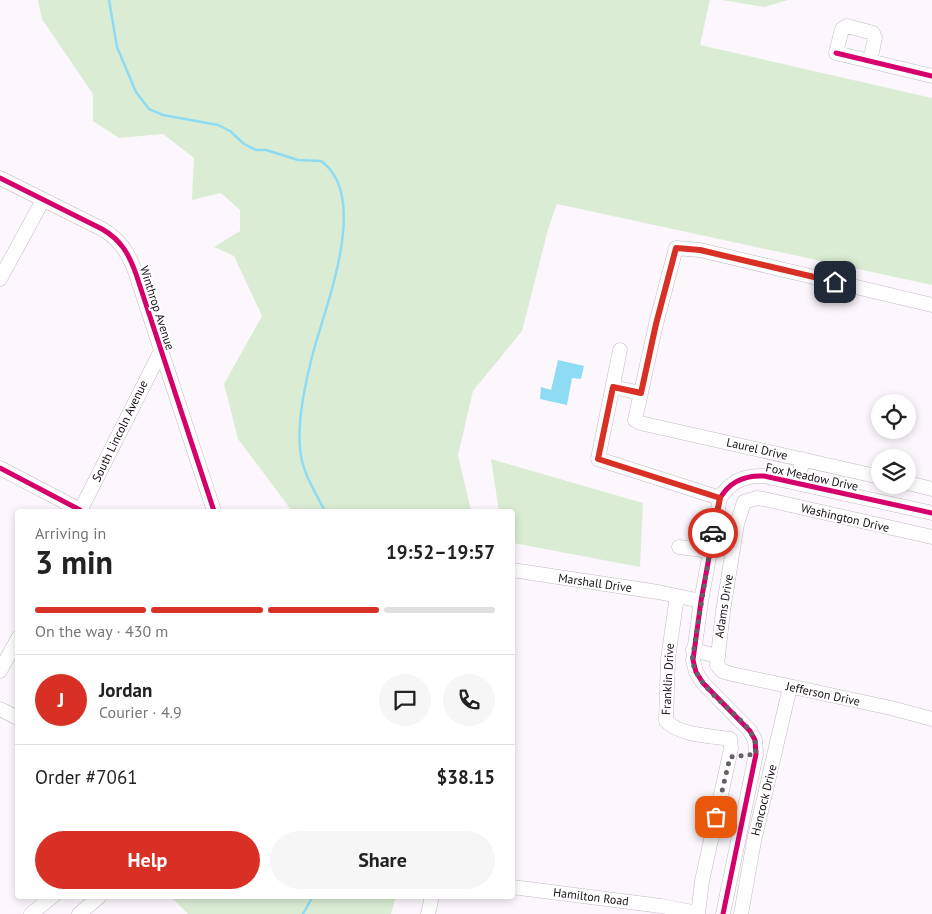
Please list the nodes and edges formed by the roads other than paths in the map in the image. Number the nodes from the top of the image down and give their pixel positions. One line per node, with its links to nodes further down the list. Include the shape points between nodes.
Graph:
1 (870, 61): 1 (street, via 836,53 844,27 871,31 875,38); 2 (street)
2 (932, 76)
3 (0, 178): 4 (street, Winthrop Avenue)
4 (43, 200): 5 (street); 8 (street, Winthrop Avenue, via 110,233 124,246 133,264)
5 (0, 279)
6 (932, 305): 10 (street, via 700,250 676,248)
7 (620, 350): 9 (street)
8 (161, 351): 20 (street, South Lincoln Avenue); 21 (street, Winthrop Avenue)
9 (613, 387): 10 (street); 17 (street, via 598,459)
10 (641, 393): 11 (street, Laurel Drive, via 635,420 640,423)
11 (802, 459): 13 (street, Laurel Drive); 14 (street)
12 (0, 468): 19 (street)
13 (871, 475)
14 (799, 483): 17 (street, Fox Meadow Drive, via 752,476 736,481); 22 (street, Fox Meadow Drive)
15 (916, 485): 16 (street)
16 (932, 489)
17 (720, 498): 25 (street)
18 (758, 498): 23 (street, Washington Drive); 31 (street, Adams Drive, via 744,502 741,507)
19 (76, 509)
20 (81, 509)
21 (213, 509)
22 (932, 513)
23 (932, 537)
24 (679, 547): 25 (street)
25 (710, 551): 28 (street)
26 (515, 570): 27 (street, Marshall Drive)
27 (677, 596): 28 (street); 40 (street, Franklin Drive, via 665,692 666,721 672,728 684,732 730,739)
28 (701, 600): 30 (street)
29 (15, 644): 32 (street)
30 (693, 650): 31 (street, Jefferson Drive); 39 (street, via 692,660 699,678 750,731 755,740)
31 (717, 661): 33 (street, Jefferson Drive, via 727,672)
32 (0, 671)
33 (790, 687): 36 (street, Jefferson Drive); 50 (street, Hancock Drive, via 754,840)
34 (0, 709): 35 (street)
35 (15, 716)
36 (917, 716): 37 (street, Jefferson Drive); 38 (street)
37 (932, 719)
38 (932, 731)
39 (756, 754): 40 (street); 49 (street)
40 (730, 757): 45 (street, via 704,868)
41 (515, 887): 45 (street, Hamilton Road)
42 (49, 899): 46 (street)
43 (96, 899): 47 (street)
44 (431, 899): 48 (street)
45 (698, 913)
46 (31, 914)
47 (79, 914)
48 (428, 914)
49 (723, 914)
50 (741, 914)

